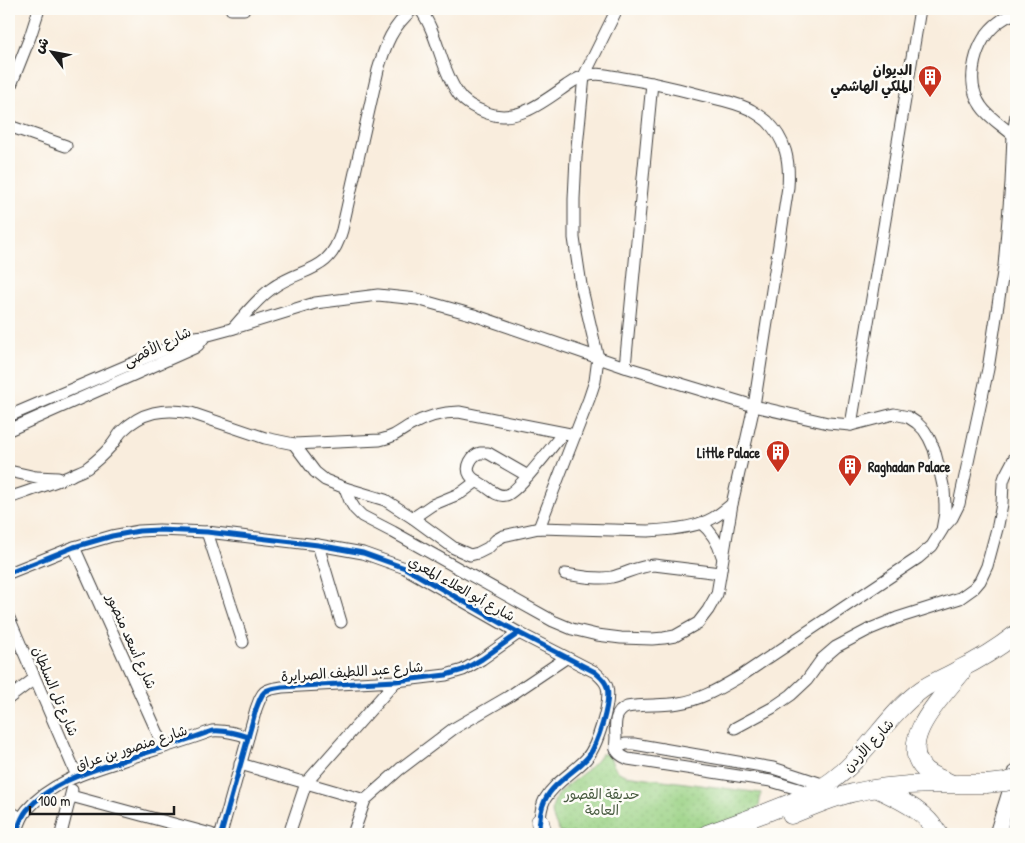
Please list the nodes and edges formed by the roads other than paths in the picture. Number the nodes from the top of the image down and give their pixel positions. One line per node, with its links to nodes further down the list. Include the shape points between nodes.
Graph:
1 (39, 9): 11 (street)
2 (231, 9): 3 (street)
3 (244, 9)
4 (413, 9): 16 (street, via 396,26 382,55 335,250 320,265 270,290)
5 (420, 9): 9 (street, via 433,32 457,93 471,106 488,114 507,116 525,112)
6 (617, 9): 9 (street)
7 (920, 9): 22 (street)
8 (1016, 13): 14 (street, via 991,28 978,52 973,80 982,107)
9 (584, 76): 10 (street, via 594,74); 18 (street, via 576,157 574,238)
10 (652, 82): 19 (street); 20 (street, via 751,110 778,134 786,151 788,187)
11 (9, 90)
12 (1016, 115): 14 (street)
13 (9, 126): 15 (street)
14 (1014, 135): 37 (street, via 1004,266 988,369 959,504)
15 (66, 146)
16 (231, 329): 17 (street); 18 (street, via 315,303 378,295 417,299 474,315)
17 (205, 336): 21 (street, شارع الأقصى, via 189,339); 23 (street, شارع الأقصى, via 194,348)
18 (598, 358): 19 (street); 24 (street, via 590,399)
19 (625, 367): 20 (street)
20 (754, 406): 22 (street); 33 (street)
21 (9, 416)
22 (851, 425): 37 (street, via 894,414 908,417 924,430 934,449 944,490 946,513)
23 (9, 430)
24 (569, 434): 25 (street, via 449,412 438,413 390,438); 28 (street); 36 (street)
25 (294, 444): 29 (street, via 265,438 191,413 162,410 131,423 98,460); 31 (street, via 315,472 325,480)
26 (1016, 455): 55 (street, via 1002,482 1002,504 987,566 974,588 960,598 897,618 836,647 791,695)
27 (9, 471): 29 (street)
28 (528, 476): 30 (street, via 504,496); 30 (street, via 488,453 481,453 475,455 468,466 471,476)
29 (62, 479): 32 (street)
30 (477, 481): 34 (street)
31 (346, 488): 34 (street, via 385,500); 43 (street, via 350,501 362,516 572,629 621,638 675,636 698,623 708,610 717,594)
32 (9, 498)
33 (732, 504): 35 (street, via 713,519); 41 (street)
34 (413, 518): 36 (street, via 454,548 470,555 478,554 503,536)
35 (701, 523): 36 (street, via 648,531); 41 (street, via 715,538)
36 (539, 528)
37 (942, 530): 58 (street, via 932,546 918,558 719,689 689,701 622,709 616,719)
38 (207, 532): 39 (street, شارع أبو العلاء المعري); 40 (street, شارع أبو العلاء المعري, via 139,531); 49 (street)
39 (318, 545): 46 (street); 47 (street, شارع أبو العلاء المعري, via 363,554 405,568)
40 (74, 547): 42 (street, شارع أبو العلاء المعري); 57 (street, شارع أسعد منصور)
41 (723, 558): 43 (street)
42 (9, 573)
43 (720, 573): 44 (street, via 645,565 610,577)
44 (565, 574)
45 (9, 618): 52 (street, شارع تل السلطان)
46 (341, 622)
47 (519, 633): 50 (street, شارع أبو العلاء المعري); 53 (street, شارع عبد اللطيف الصرايرة, via 464,670)
48 (1016, 634): 51 (highway, شارع الأردن)
49 (243, 642)
50 (566, 658): 70 (street, via 447,734); 74 (street, شارع أبو العلاء المعري, via 603,679 607,687 607,709 591,753 545,799)
51 (966, 666): 66 (highway, via 933,706 918,735 916,747 917,757 926,771); 67 (highway, شارع الأردن, via 914,696 852,763)
52 (34, 679): 54 (street); 62 (street, شارع تل السلطان)
53 (396, 682): 56 (street, شارع عبد اللطيف الصرايرة, via 267,689 259,700); 64 (street)
54 (9, 698)
55 (735, 728)
56 (248, 737): 57 (street, شارع منصور بن عراق, via 223,730 212,731); 59 (street, شارع عبد اللطيف الصرايرة)
57 (164, 747): 62 (street, شارع منصور بن عراق)
58 (616, 749): 60 (street, via 634,744); 65 (street, via 619,754 635,760)
59 (240, 764): 64 (street); 78 (street, شارع عبد اللطيف الصرايرة)
60 (781, 771): 65 (street); 67 (street)
61 (1016, 773): 84 (main road)
62 (76, 776): 69 (street); 72 (street, شارع منصور بن عراق, via 40,797)
63 (1016, 779): 66 (highway, شارع الأردن, bridge, via 986,784)
64 (306, 783): 70 (street); 79 (street)
65 (778, 783): 67 (street)
66 (953, 784): 68 (highway, شارع الأردن)
67 (819, 789): 81 (highway, شارع الأردن)
68 (877, 789): 82 (highway, شارع الأردن, via 839,797); 83 (highway, via 905,802 924,816)
69 (71, 796): 76 (street); 77 (street)
70 (365, 800): 80 (street)
71 (9, 811): 72 (street)
72 (21, 818): 75 (street, شارع منصور بن عراق)
73 (1016, 824): 85 (main road)
74 (540, 830)
75 (16, 834)
76 (61, 834)
77 (211, 834)
78 (221, 834)
79 (289, 834)
80 (353, 834)
81 (707, 834)
82 (742, 834)
83 (939, 834)
84 (998, 834)
85 (1013, 834)

